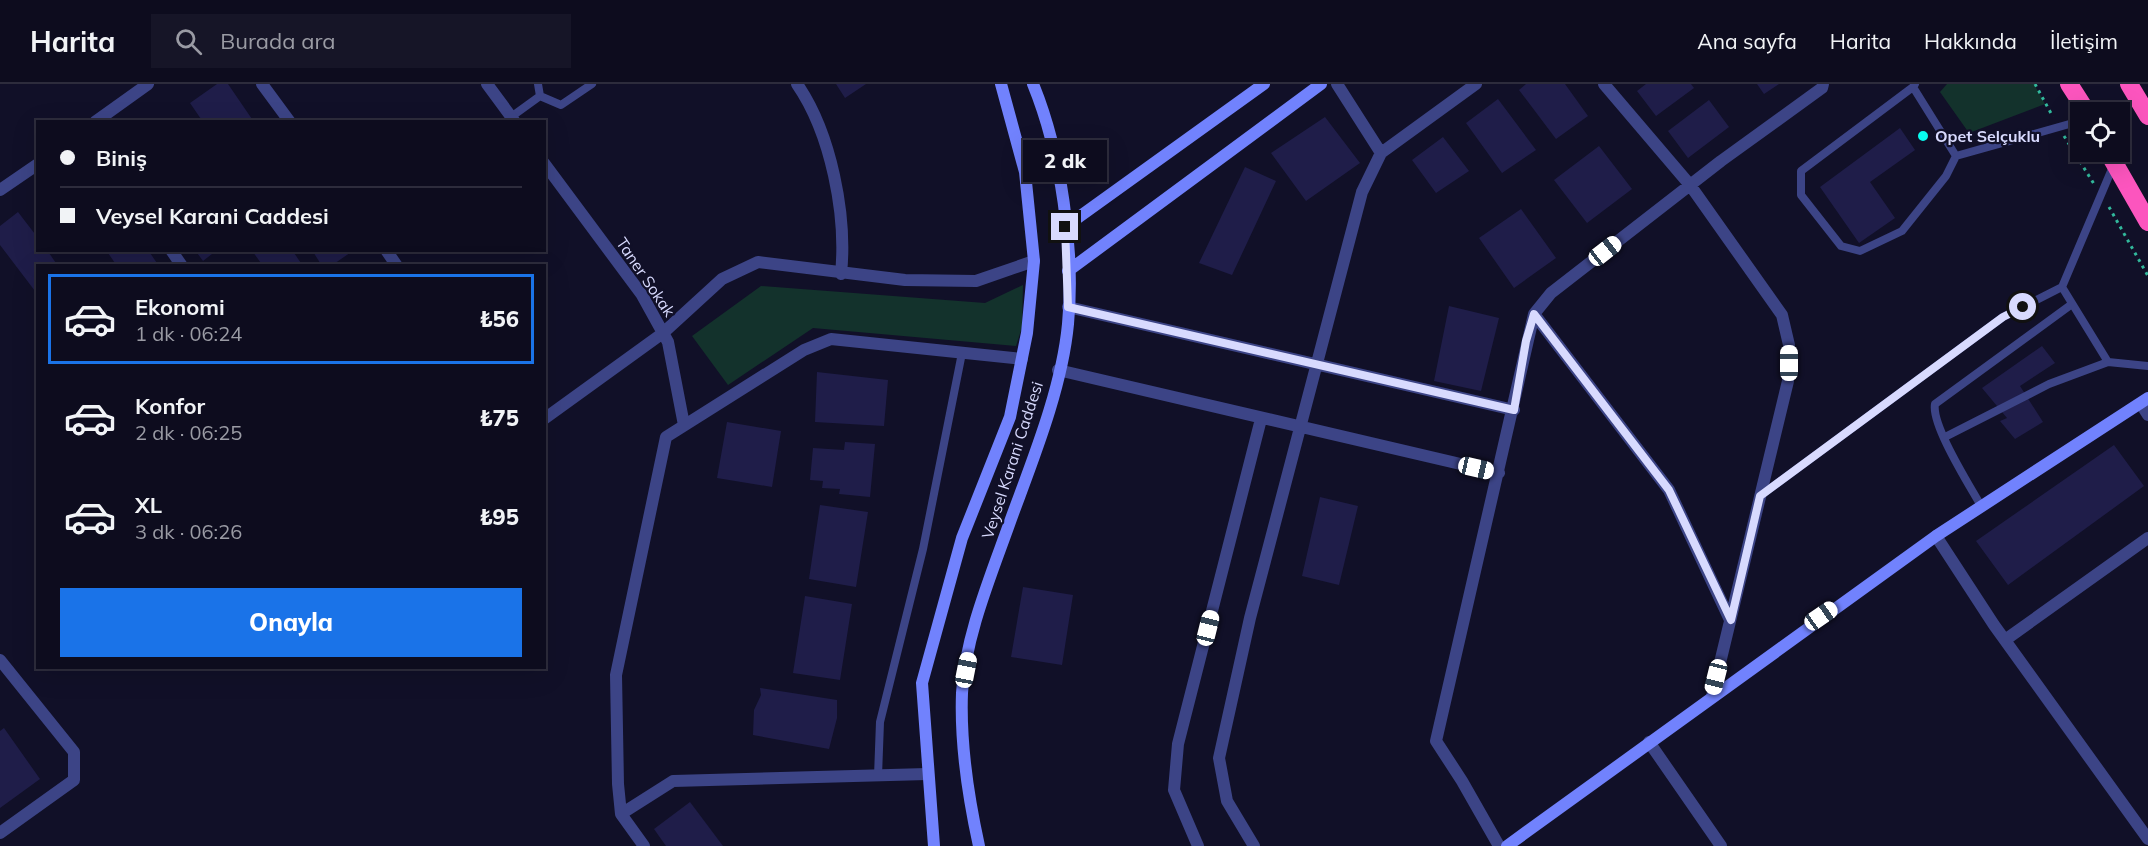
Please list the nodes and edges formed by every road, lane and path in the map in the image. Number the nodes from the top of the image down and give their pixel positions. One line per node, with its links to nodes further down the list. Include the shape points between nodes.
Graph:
1 (148, 84): 23 (street)
2 (262, 84): 24 (street)
3 (538, 84): 19 (lane)
4 (591, 84): 19 (lane, via 561,105)
5 (797, 84): 40 (street, via 831,160 843,247)
6 (1001, 84): 38 (main road, Veysel Karani Caddesi, via 1025,172)
7 (1033, 84): 37 (main road, Veysel Karani Caddesi, via 1044,111 1061,183)
8 (1264, 84): 37 (main road)
9 (1321, 84): 39 (main road)
10 (1337, 84): 27 (street)
11 (1476, 84): 27 (street)
12 (1604, 84): 33 (street)
13 (1823, 84): 33 (street)
14 (2034, 84): 26 (path)
15 (2069, 84): 20 (highway)
16 (2129, 84): 21 (highway)
17 (489, 85): 22 (street)
18 (1914, 86): 28 (lane); 28 (lane, via 1800,171 1801,195 1841,246 1860,251 1902,231 1946,177)
19 (540, 96): 22 (lane)
20 (2080, 102)
21 (2148, 116)
22 (513, 119)
23 (98, 120)
24 (289, 120)
25 (2070, 124): 26 (lane)
26 (2059, 127): 28 (lane); 35 (path)
27 (1381, 153): 50 (street, via 1362,192)
28 (1956, 156)
29 (2110, 162): 35 (lane)
30 (2113, 162): 36 (highway)
31 (36, 165): 34 (street)
32 (546, 166): 46 (street, Taner Sokak, via 642,295)
33 (1690, 185): 45 (street, via 1551,293); 62 (street, via 1782,315 1789,345 1788,381)
34 (0, 190)
35 (2101, 195): 41 (path); 42 (lane)
36 (2148, 222)
37 (1065, 227): 39 (main road, Veysel Karani Caddesi)
38 (1034, 261): 40 (street, via 976,281); 48 (main road, Veysel Karani Caddesi)
39 (1068, 271): 44 (main road, Veysel Karani Caddesi)
40 (841, 274): 46 (street, via 758,262 722,279)
41 (2148, 276)
42 (2062, 287): 43 (lane); 62 (lane, via 2003,317)
43 (2072, 304): 49 (lane); 60 (lane, via 1935,404 1934,414)
44 (1068, 307): 50 (street); 52 (main road, Veysel Karani Caddesi)
45 (1534, 314): 54 (street); 66 (street, via 1669,490)
46 (663, 333): 56 (street); 58 (street, Taner Sokak)
47 (962, 353): 48 (street); 58 (street, via 831,339 804,350); 72 (lane, via 923,549 880,722)
48 (1022, 359): 71 (main road, Veysel Karani Caddesi, via 1010,417 962,538 922,683)
49 (2108, 362): 51 (lane); 60 (lane, via 2049,384)
50 (1315, 365): 54 (street); 59 (street)
51 (2148, 366)
52 (1058, 370): 57 (street); 78 (main road, Veysel Karani Caddesi, via 1050,407 975,626 962,692 963,756)
53 (2144, 401): 55 (street); 63 (main road)
54 (1514, 410): 61 (street)
55 (2148, 416)
56 (546, 418)
57 (1261, 419): 59 (street); 79 (street, via 1178,744 1174,790)
58 (684, 425): 73 (street, via 666,437 616,675)
59 (1299, 428): 61 (street); 80 (street, via 1219,758 1227,801)
60 (1945, 437): 63 (lane)
61 (1499, 473): 81 (street, via 1436,741)
62 (1760, 496): 66 (street)
63 (1981, 506): 64 (main road)
64 (1936, 536): 67 (street); 69 (main road)
65 (2148, 538): 67 (street)
66 (1731, 620): 69 (street)
67 (2005, 640): 75 (street)
68 (0, 660): 74 (street, via 74,752 74,780)
69 (1712, 696): 70 (main road)
70 (1648, 742): 82 (main road); 83 (street)
71 (927, 774): 72 (street); 77 (main road, Veysel Karani Caddesi)
72 (878, 776): 73 (street, via 673,781)
73 (621, 814): 76 (street)
74 (0, 833)
75 (2148, 839)
76 (644, 846)
77 (934, 846)
78 (979, 846)
79 (1198, 846)
80 (1254, 846)
81 (1499, 846)
82 (1507, 846)
83 (1721, 846)

